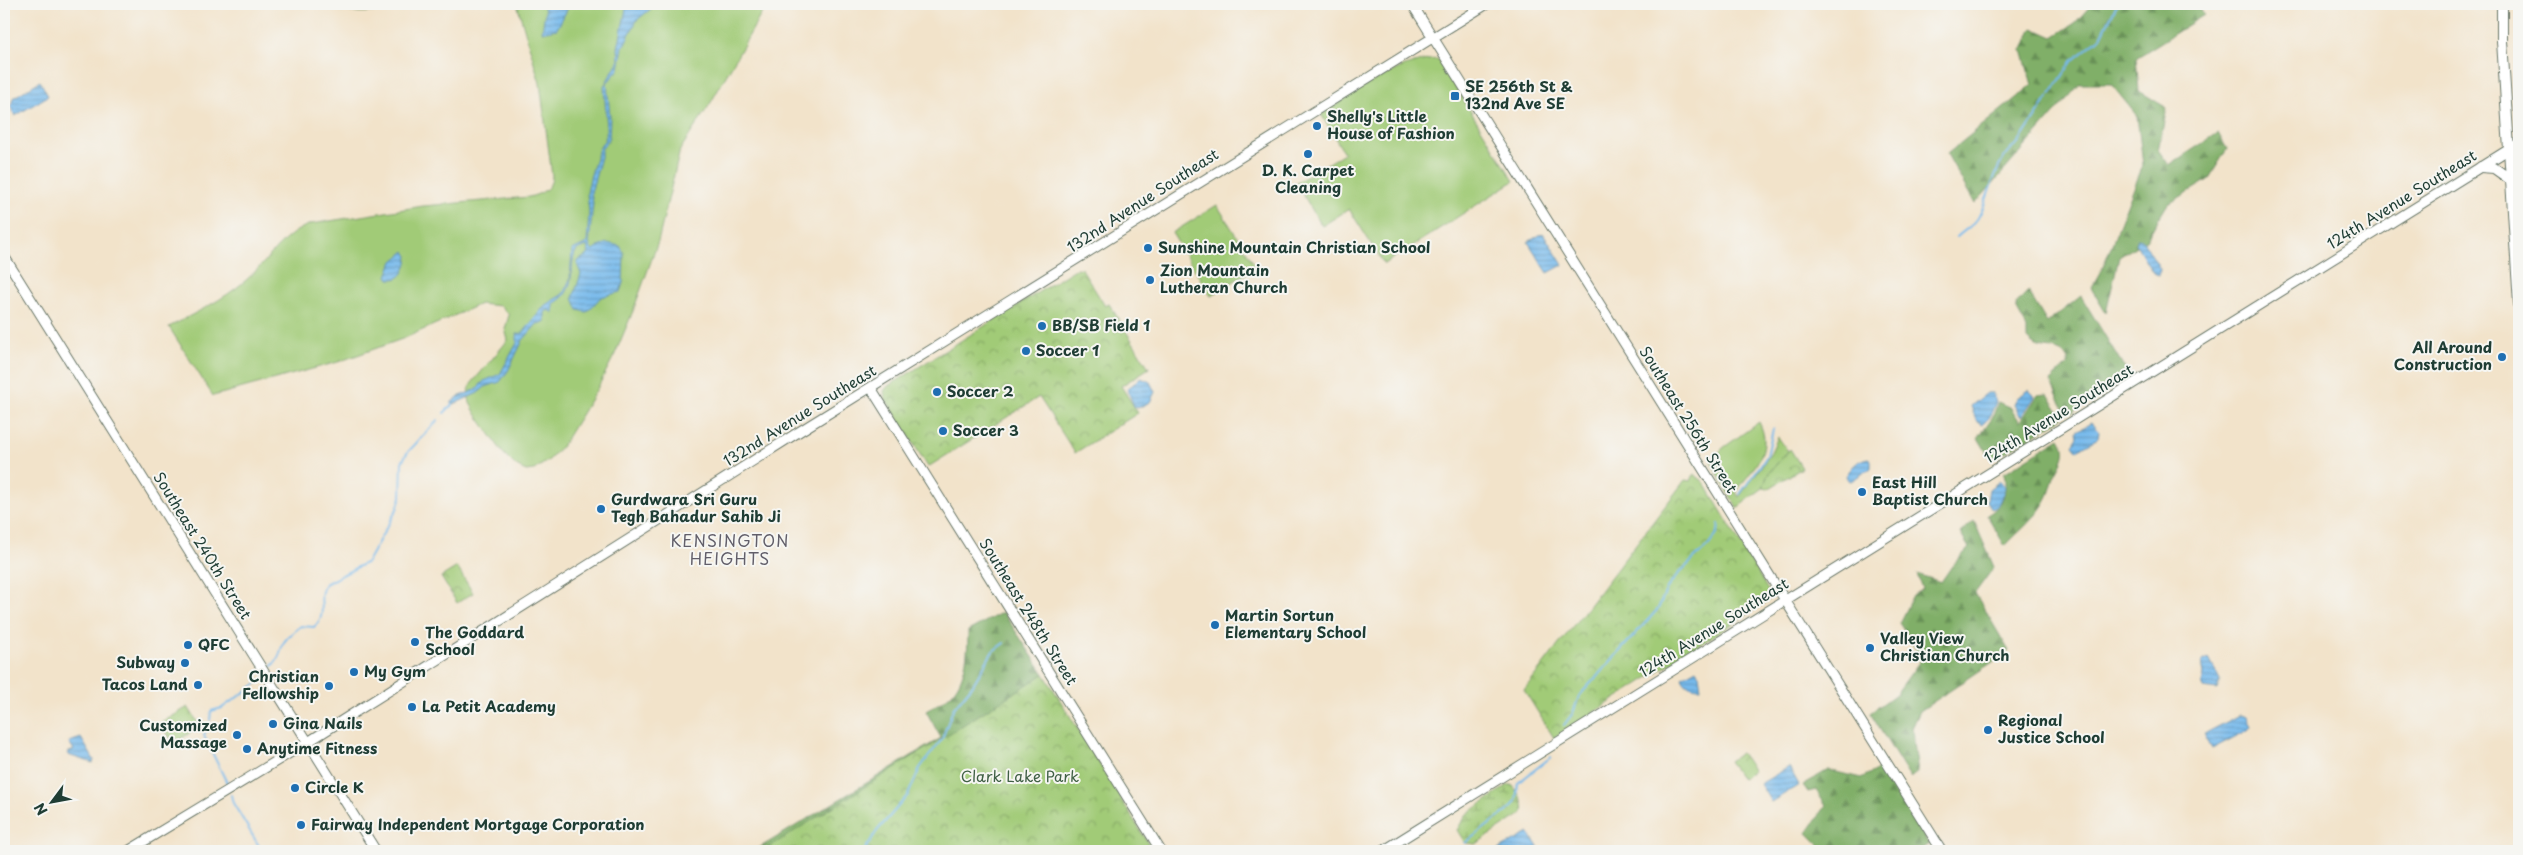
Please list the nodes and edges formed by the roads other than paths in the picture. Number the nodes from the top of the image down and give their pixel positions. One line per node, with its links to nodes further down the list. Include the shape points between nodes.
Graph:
1 (1412, 4): 4 (main road, Southeast 256th Street)
2 (1487, 4): 4 (main road, 132nd Avenue Southeast)
3 (2502, 4): 6 (main road)
4 (1432, 36): 11 (main road, 132nd Avenue Southeast); 12 (main road, Southeast 256th Street)
5 (2519, 143): 6 (main road, 124th Avenue Southeast)
6 (2509, 150): 7 (main road, 124th Avenue Southeast); 8 (main road)
7 (2481, 167): 8 (main road, via 2494,168); 12 (main road, 124th Avenue Southeast)
8 (2511, 180): 10 (main road)
9 (4, 256): 13 (main road, Southeast 240th Street)
10 (2519, 304)
11 (871, 388): 13 (main road, 132nd Avenue Southeast); 16 (main road, Southeast 248th Street)
12 (1785, 600): 17 (main road, 124th Avenue Southeast); 18 (main road, Southeast 256th Street)
13 (308, 742): 14 (main road, 132nd Avenue Southeast); 15 (main road, Southeast 240th Street)
14 (128, 851)
15 (376, 851)
16 (1161, 851)
17 (1383, 851)
18 (1942, 851)

